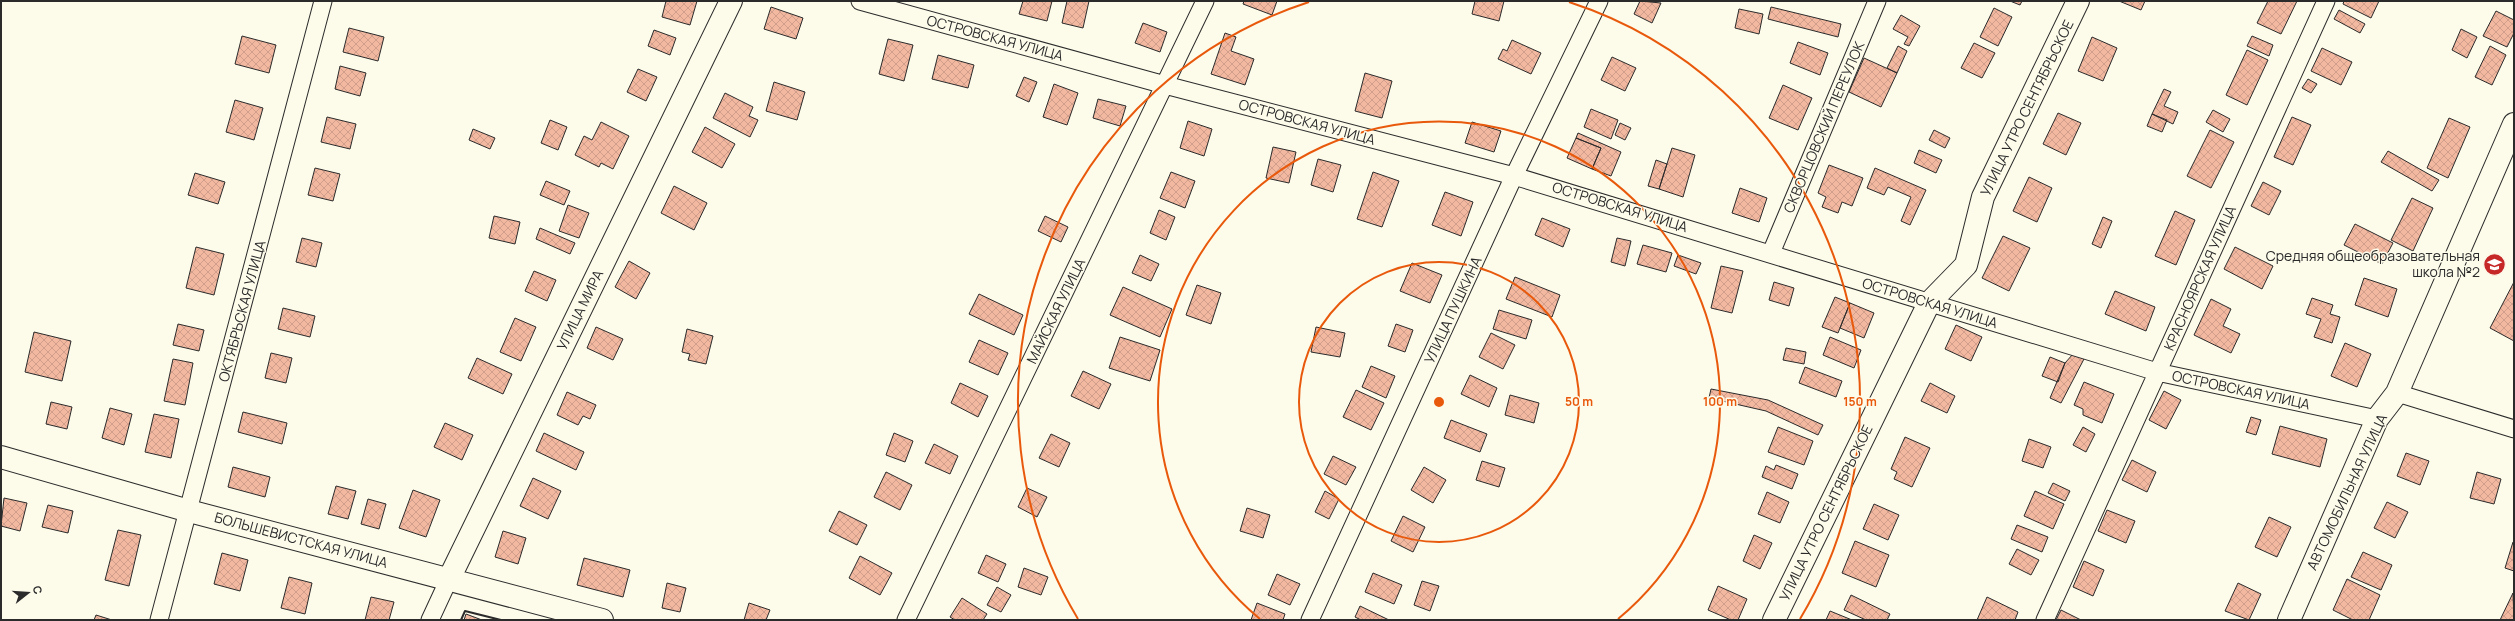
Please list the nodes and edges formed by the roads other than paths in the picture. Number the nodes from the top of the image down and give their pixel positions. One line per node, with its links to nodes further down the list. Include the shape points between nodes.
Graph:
1 (323, 1): 19 (street, ОКТЯБРЬСКАЯ УЛИЦА)
2 (730, 1): 20 (street, УЛИЦА МИРА)
3 (860, 1): 9 (street, ОСТРОВСКАЯ УЛИЦА)
4 (1205, 1): 9 (street, МАЙСКАЯ УЛИЦА)
5 (1600, 1): 11 (street, УЛИЦА ПУШКИНА)
6 (1877, 1): 12 (street, СКВОРЦОВСКИЙ ПЕРЕУЛОК)
7 (2078, 1): 13 (street, УЛИЦА УТРО СЕНТЯБРЬСКОЕ, via 1983,197 1966,265)
8 (2326, 1): 14 (street, КРАСНОЯРСКАЯ УЛИЦА)
9 (1165, 85): 11 (street, ОСТРОВСКАЯ УЛИЦА); 24 (street, МАЙСКАЯ УЛИЦА)
10 (2514, 124): 15 (street, АВТОМОБИЛЬНАЯ УЛИЦА)
11 (1514, 176): 12 (street, ОСТРОВСКАЯ УЛИЦА); 25 (street, УЛИЦА ПУШКИНА)
12 (1771, 253): 13 (street, ОСТРОВСКАЯ УЛИЦА)
13 (1928, 303): 14 (street, ОСТРОВСКАЯ УЛИЦА); 26 (street, УЛИЦА УТРО СЕНТЯБРЬСКОЕ)
14 (2157, 372): 16 (street, ОСТРОВСКАЯ УЛИЦА); 27 (street, КРАСНОЯРСКАЯ УЛИЦА)
15 (2397, 393): 16 (street, АВТОМОБИЛЬНАЯ УЛИЦА); 17 (street)
16 (2377, 419): 28 (street, АВТОМОБИЛЬНАЯ УЛИЦА)
17 (2514, 429)
18 (1, 457): 19 (street, БОЛЬШЕВИСТСКАЯ УЛИЦА)
19 (189, 511): 20 (street, БОЛЬШЕВИСТСКАЯ УЛИЦА); 21 (street, ОКТЯБРЬСКАЯ УЛИЦА)
20 (449, 579): 22 (street, УЛИЦА МИРА); 23 (street, БОЛЬШЕВИСТСКАЯ УЛИЦА)
21 (160, 620)
22 (430, 620)
23 (602, 620)
24 (906, 620)
25 (1310, 620)
26 (1774, 620)
27 (2045, 620)
28 (2289, 620)

